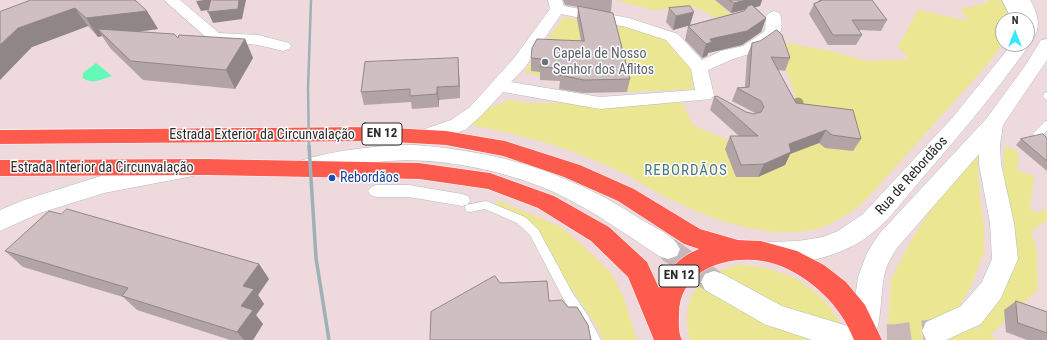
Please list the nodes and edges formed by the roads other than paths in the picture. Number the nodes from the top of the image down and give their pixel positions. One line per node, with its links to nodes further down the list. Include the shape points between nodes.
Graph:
1 (171, 0): 9 (street, via 215,37 258,40)
2 (1017, 1): 4 (street); 5 (main road, Rua de Rebordãos); 6 (main road)
3 (556, 4): 11 (street, via 678,35); 12 (street, via 520,62)
4 (1016, 12)
5 (1025, 12)
6 (1047, 15)
7 (774, 16): 11 (street, via 773,33 749,49 727,55)
8 (1047, 44): 13 (main road, Rua de Rebordãos)
9 (283, 46)
10 (1013, 52): 26 (main road, Rua de Rebordãos, via 960,122 872,221 841,241 818,248 801,252)
11 (699, 68): 12 (street, via 712,99 600,102)
12 (500, 86): 15 (street, via 458,125)
13 (993, 124): 28 (main road, Rua de Rebordãos, via 989,144 990,164 1002,223 1005,259 992,290 971,315); 29 (main road, Rua de Rebordãos, via 888,241 876,261)
14 (1047, 124): 17 (lane, via 1038,134)
15 (426, 136): 16 (main road, Estrada Exterior da Circunvalação / EN 12, via 375,134); 25 (main road, Estrada Exterior da Circunvalação / EN 12, via 505,149 572,171 626,195 693,237)
16 (0, 137)
17 (1047, 142)
18 (205, 167): 19 (main road, Estrada Interior da Circunvalação / EN 12); 20 (main road, Estrada Interior da Circunvalação / EN 12); 23 (main road, Estrada Interior da Circunvalação, via 104,184 32,206)
19 (0, 168)
20 (300, 168): 24 (main road, via 362,156 414,153 488,164 563,188 622,219); 31 (main road, Estrada Interior da Circunvalação / EN 12, via 419,171 490,181 546,202 600,234 638,270)
21 (376, 190): 22 (street, via 409,191)
22 (466, 204): 30 (lane, via 486,205 521,220 534,232)
23 (0, 221)
24 (668, 249)
25 (739, 251): 26 (main road, EN 12); 31 (main road, EN 12, via 711,255 698,261 679,276 667,301)
26 (768, 252): 29 (main road, EN 12, via 802,265 830,284 849,304)
27 (714, 282): 29 (main road, via 776,316)
28 (936, 331)
29 (858, 335)
30 (595, 340)
31 (668, 340)

